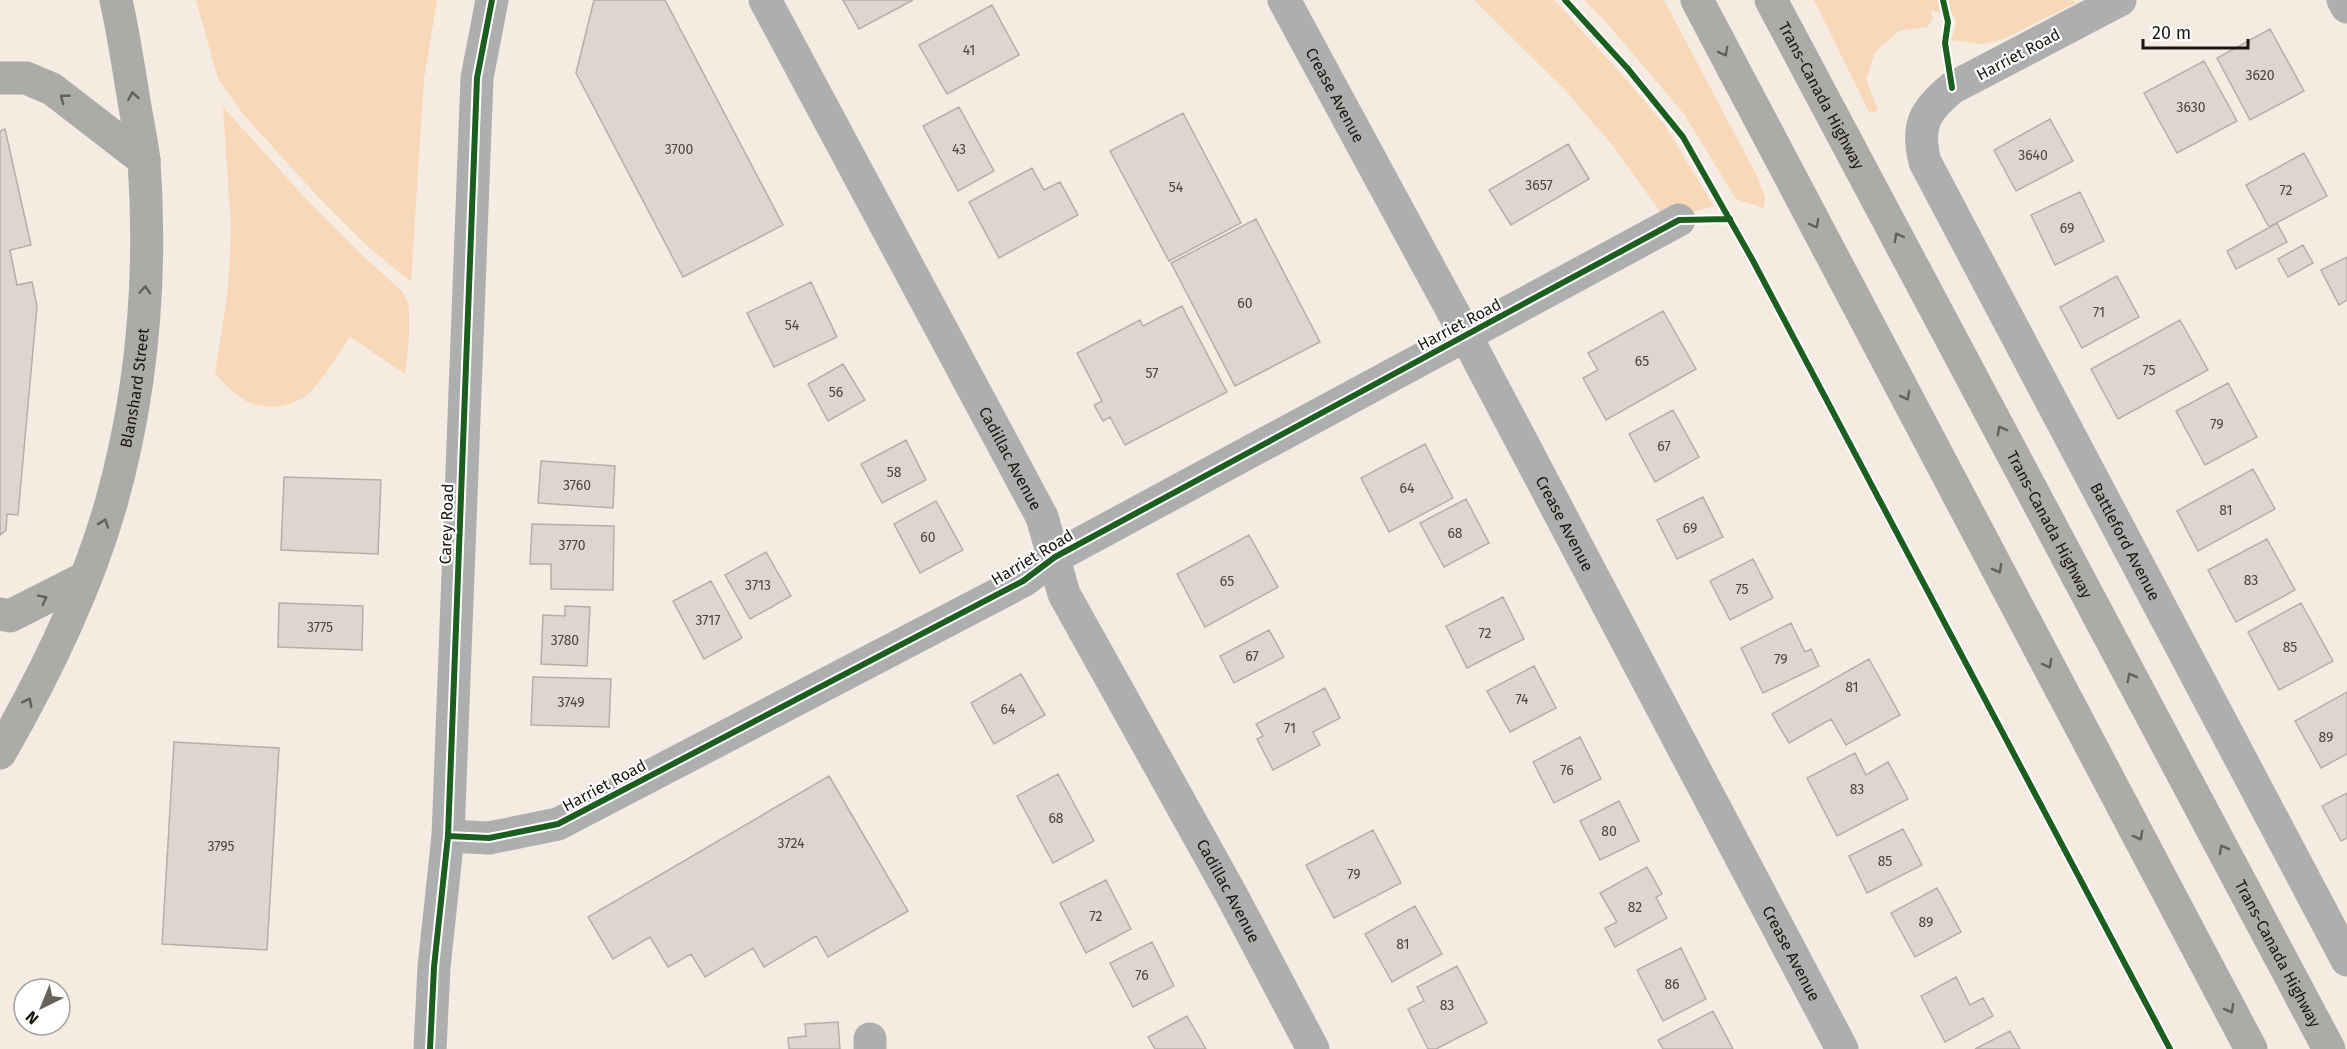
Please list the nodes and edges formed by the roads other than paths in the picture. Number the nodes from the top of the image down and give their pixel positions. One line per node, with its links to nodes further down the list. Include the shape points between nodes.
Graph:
1 (116, 0): 12 (highway, Blanshard Street, one-way to 1)
2 (492, 0): 19 (street, Carey Road, via 477,78)
3 (765, 0): 15 (street, Cadillac Avenue, via 1037,506)
4 (1284, 0): 14 (street, Crease Avenue)
5 (1696, 0): 24 (highway, one-way to 24)
6 (1771, 0): 25 (highway, Trans-Canada Highway, one-way to 6)
7 (2120, 0): 11 (street, Harriet Road, via 1952,88 1935,102)
8 (2343, 0): 9 (street)
9 (2347, 7)
10 (0, 78): 12 (highway, one-way to 10, via 52,89 26,78)
11 (1925, 118): 20 (street, Battleford Avenue, via 1919,140 1925,162)
12 (144, 160): 16 (highway, Blanshard Street, one-way to 12, via 111,504 131,418 147,269)
13 (1679, 220): 14 (street, Harriet Road)
14 (1466, 336): 15 (street, Harriet Road); 23 (street, Crease Avenue)
15 (1055, 557): 19 (street, Harriet Road, via 1023,581 558,824 489,838); 22 (street, Cadillac Avenue, via 1064,594 1232,894)
16 (85, 578): 17 (highway, one-way to 16, via 10,616); 18 (highway, Blanshard Street, one-way to 16, via 56,647)
17 (0, 614)
18 (0, 753)
19 (448, 837): 21 (street, Carey Road)
20 (2347, 960)
21 (430, 1049)
22 (1313, 1049)
23 (1842, 1049)
24 (2251, 1049)
25 (2329, 1049)

